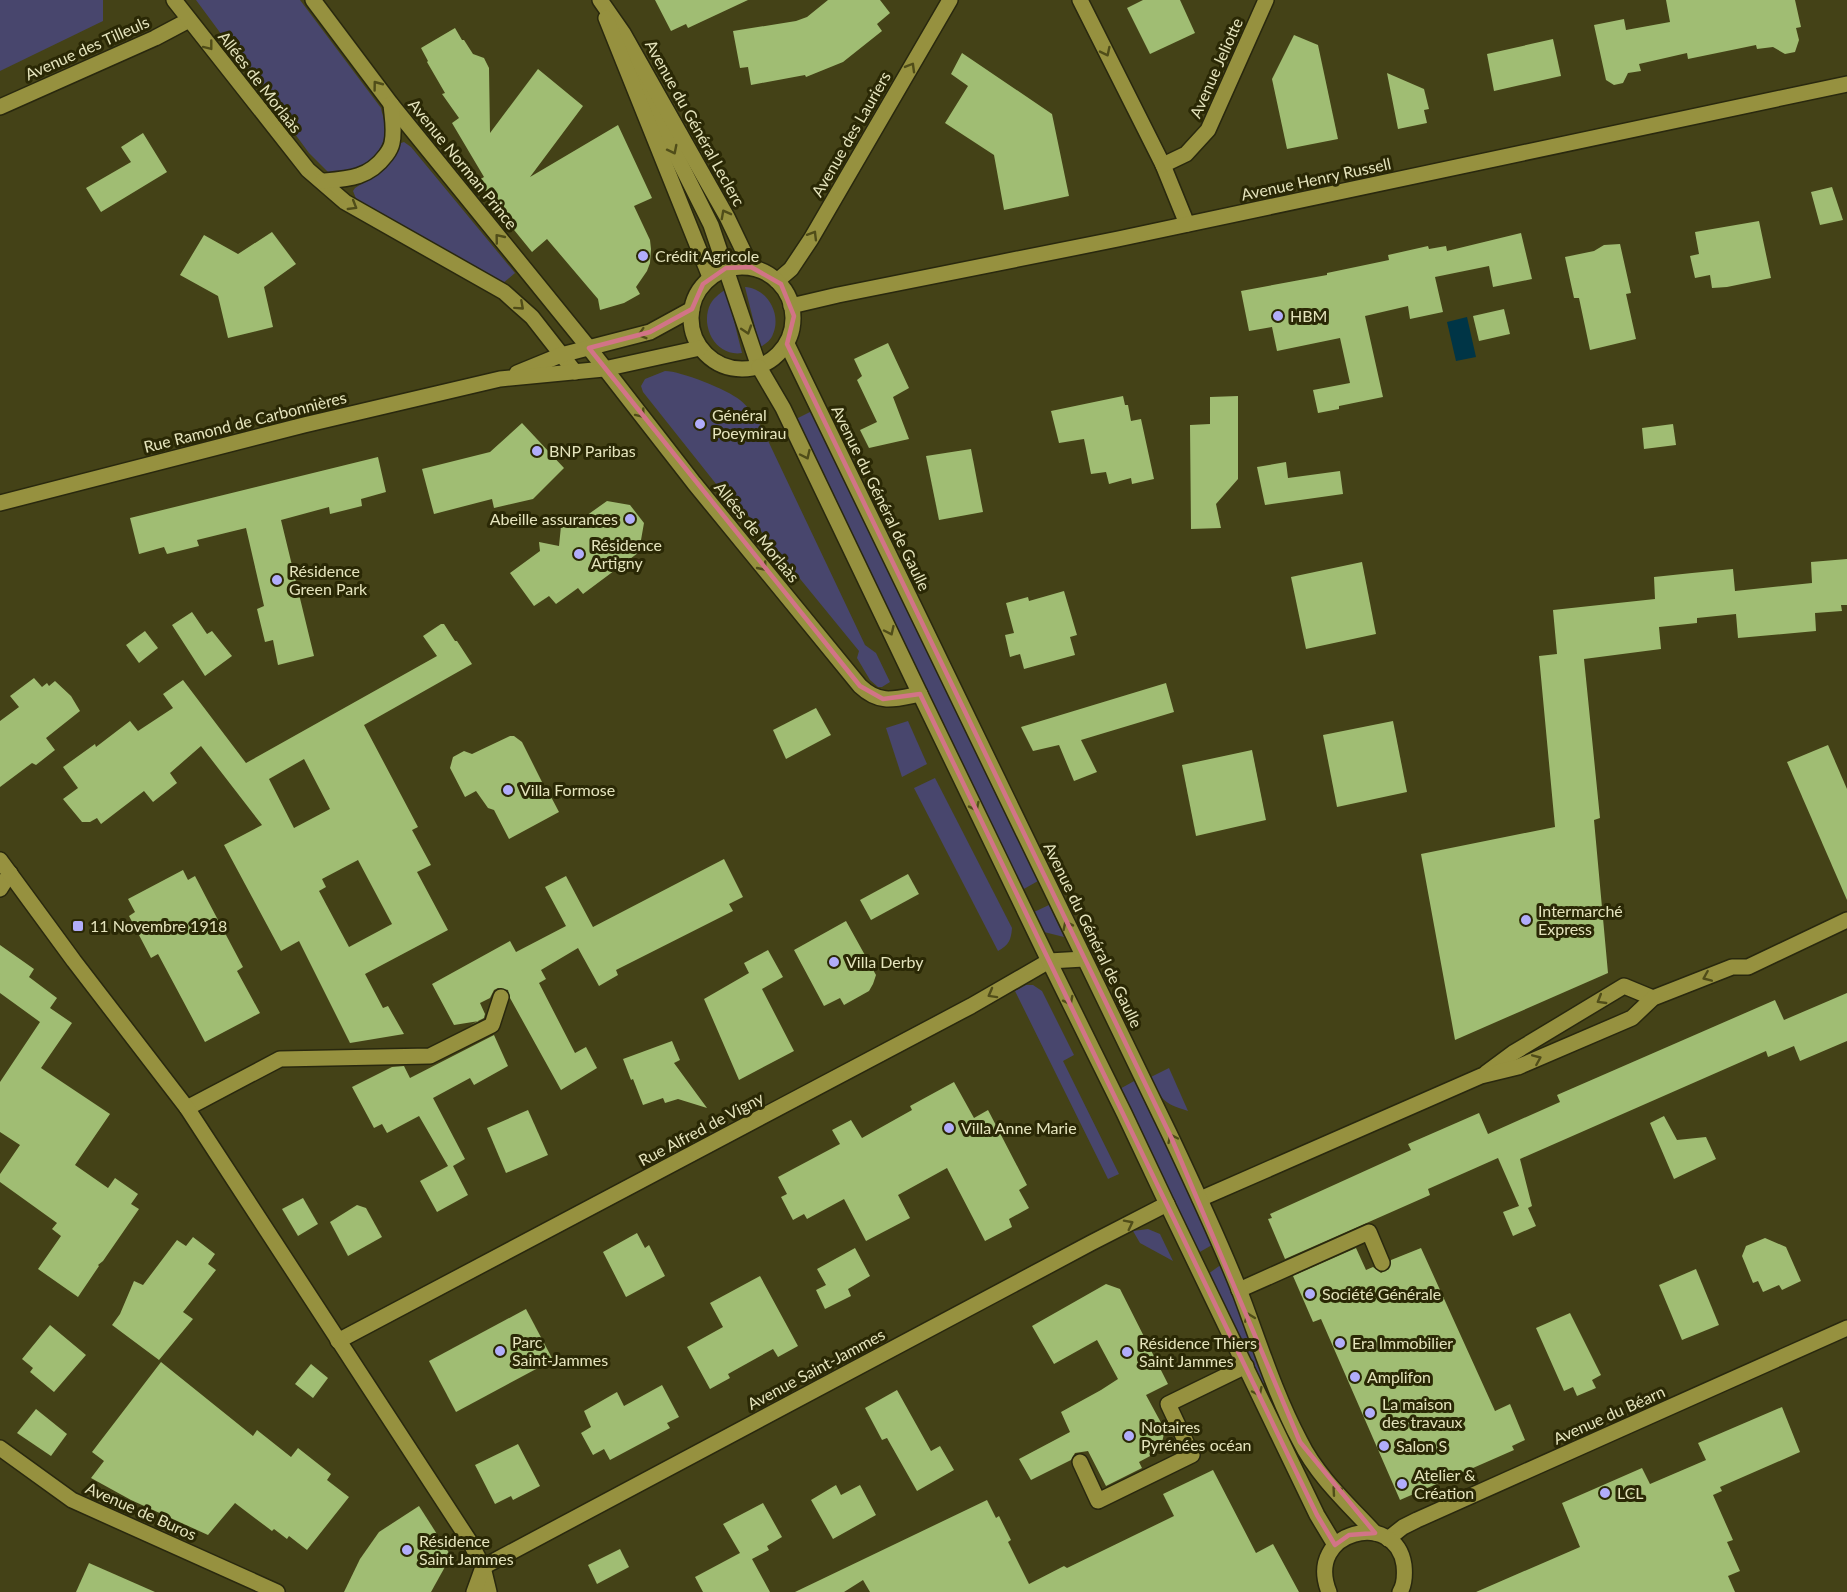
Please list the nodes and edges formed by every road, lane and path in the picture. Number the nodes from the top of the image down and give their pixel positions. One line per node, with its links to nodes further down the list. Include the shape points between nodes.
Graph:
1 (174, 0): 6 (street, Allées de Morlaàs)
2 (313, 0): 9 (street, Avenue Norman Prince, one-way to 2)
3 (950, 0): 17 (street, Avenue des Lauriers, one-way to 3, via 791,269 811,239)
4 (1080, 0): 11 (street, one-way to 11)
5 (1266, 0): 11 (street, Avenue Jeliotte, via 1208,130 1186,154)
6 (189, 20): 10 (street, Avenue des Tilleuls); 12 (street, Allées de Morlaàs, one-way to 12, via 308,170)
7 (615, 43): 14 (street, Avenue du Général Leclerc, one-way to 7, via 623,33 600,0); 15 (street, one-way to 15, via 634,71 711,225); 16 (street, Avenue du Général Leclerc)
8 (1847, 84): 13 (street, Avenue Henry Russell)
9 (391, 105): 12 (street, via 392,146 382,160 356,177); 21 (street, Avenue Norman Prince, one-way to 9)
10 (0, 107)
11 (1163, 165): 13 (street)
12 (323, 181): 23 (street, Allées de Morlaàs, one-way to 23, via 345,202 504,292 532,317)
13 (1188, 224): 18 (street, Avenue Henry Russell)
14 (751, 267): 15 (street); 17 (street)
15 (726, 268): 16 (street); 24 (street, one-way to 24)
16 (710, 277): 19 (street, via 694,299)
17 (777, 281): 18 (street)
18 (791, 306): 20 (street, via 794,316)
19 (692, 309): 21 (street, Rue Ramond de Carbonnières, one-way to 21, via 650,332); 22 (street, via 693,333)
20 (787, 344): 24 (street); 34 (street, Avenue du Général de Gaulle, one-way to 20)
21 (588, 348): 23 (street, Rue Ramond de Carbonnières); 25 (street, Allées de Morlaàs)
22 (700, 348): 24 (street, via 726,367); 25 (street, Rue Ramond de Carbonnières)
23 (561, 355): 26 (street, Allées de Morlaàs); 27 (street, Rue Ramond de Carbonnières)
24 (759, 367): 29 (street, one-way to 29, via 783,408)
25 (604, 369): 26 (street, Rue Ramond de Carbonnières); 29 (street, Allées de Morlaàs, one-way to 29, via 860,686 883,699)
26 (575, 372): 27 (street, Rue Ramond de Carbonnières)
27 (500, 379): 28 (street, Rue Ramond de Carbonnières)
28 (0, 503)
29 (920, 694): 35 (street, one-way to 35)
30 (0, 860): 31 (street)
31 (10, 873): 32 (street); 39 (street)
32 (0, 889)
33 (1847, 920): 36 (street, one-way to 36, via 1748,967 1732,967)
34 (1084, 959): 35 (street, Rue Alfred de Vigny); 40 (street, Avenue du Général de Gaulle, one-way to 34)
35 (1049, 961): 41 (street, one-way to 41); 45 (street, Rue Alfred de Vigny, one-way to 45)
36 (1659, 996): 38 (street, one-way to 36, via 1518,1067 1632,1018); 38 (street, one-way to 38, via 1624,986)
37 (501, 997): 39 (street, via 492,1025 430,1056 280,1059)
38 (1481, 1076): 40 (street)
39 (187, 1108): 45 (street)
40 (1200, 1199): 43 (street, Avenue du Général de Gaulle)
41 (1167, 1204): 46 (street); 51 (street, Avenue Saint-Jammes, one-way to 41)
42 (1382, 1263): 43 (street, via 1368,1233)
43 (1239, 1290): 49 (street, Avenue du Général de Gaulle, one-way to 43, via 1336,1491 1300,1442)
44 (1847, 1328): 49 (street, Avenue du Béarn)
45 (338, 1341): 51 (street)
46 (1246, 1366): 48 (street, via 1168,1404 1192,1455 1098,1501); 50 (street, one-way to 50)
47 (0, 1448): 52 (street, Avenue de Buros, via 72,1500)
48 (1080, 1462)
49 (1382, 1536): 50 (street, via 1362,1532); 56 (street, Avenue du Général de Gaulle, via 1397,1548 1403,1560 1405,1573)
50 (1335, 1545): 55 (street, via 1325,1565)
51 (483, 1567): 53 (street); 54 (street)
52 (277, 1592)
53 (474, 1592)
54 (489, 1592)
55 (1329, 1592)
56 (1400, 1592)

